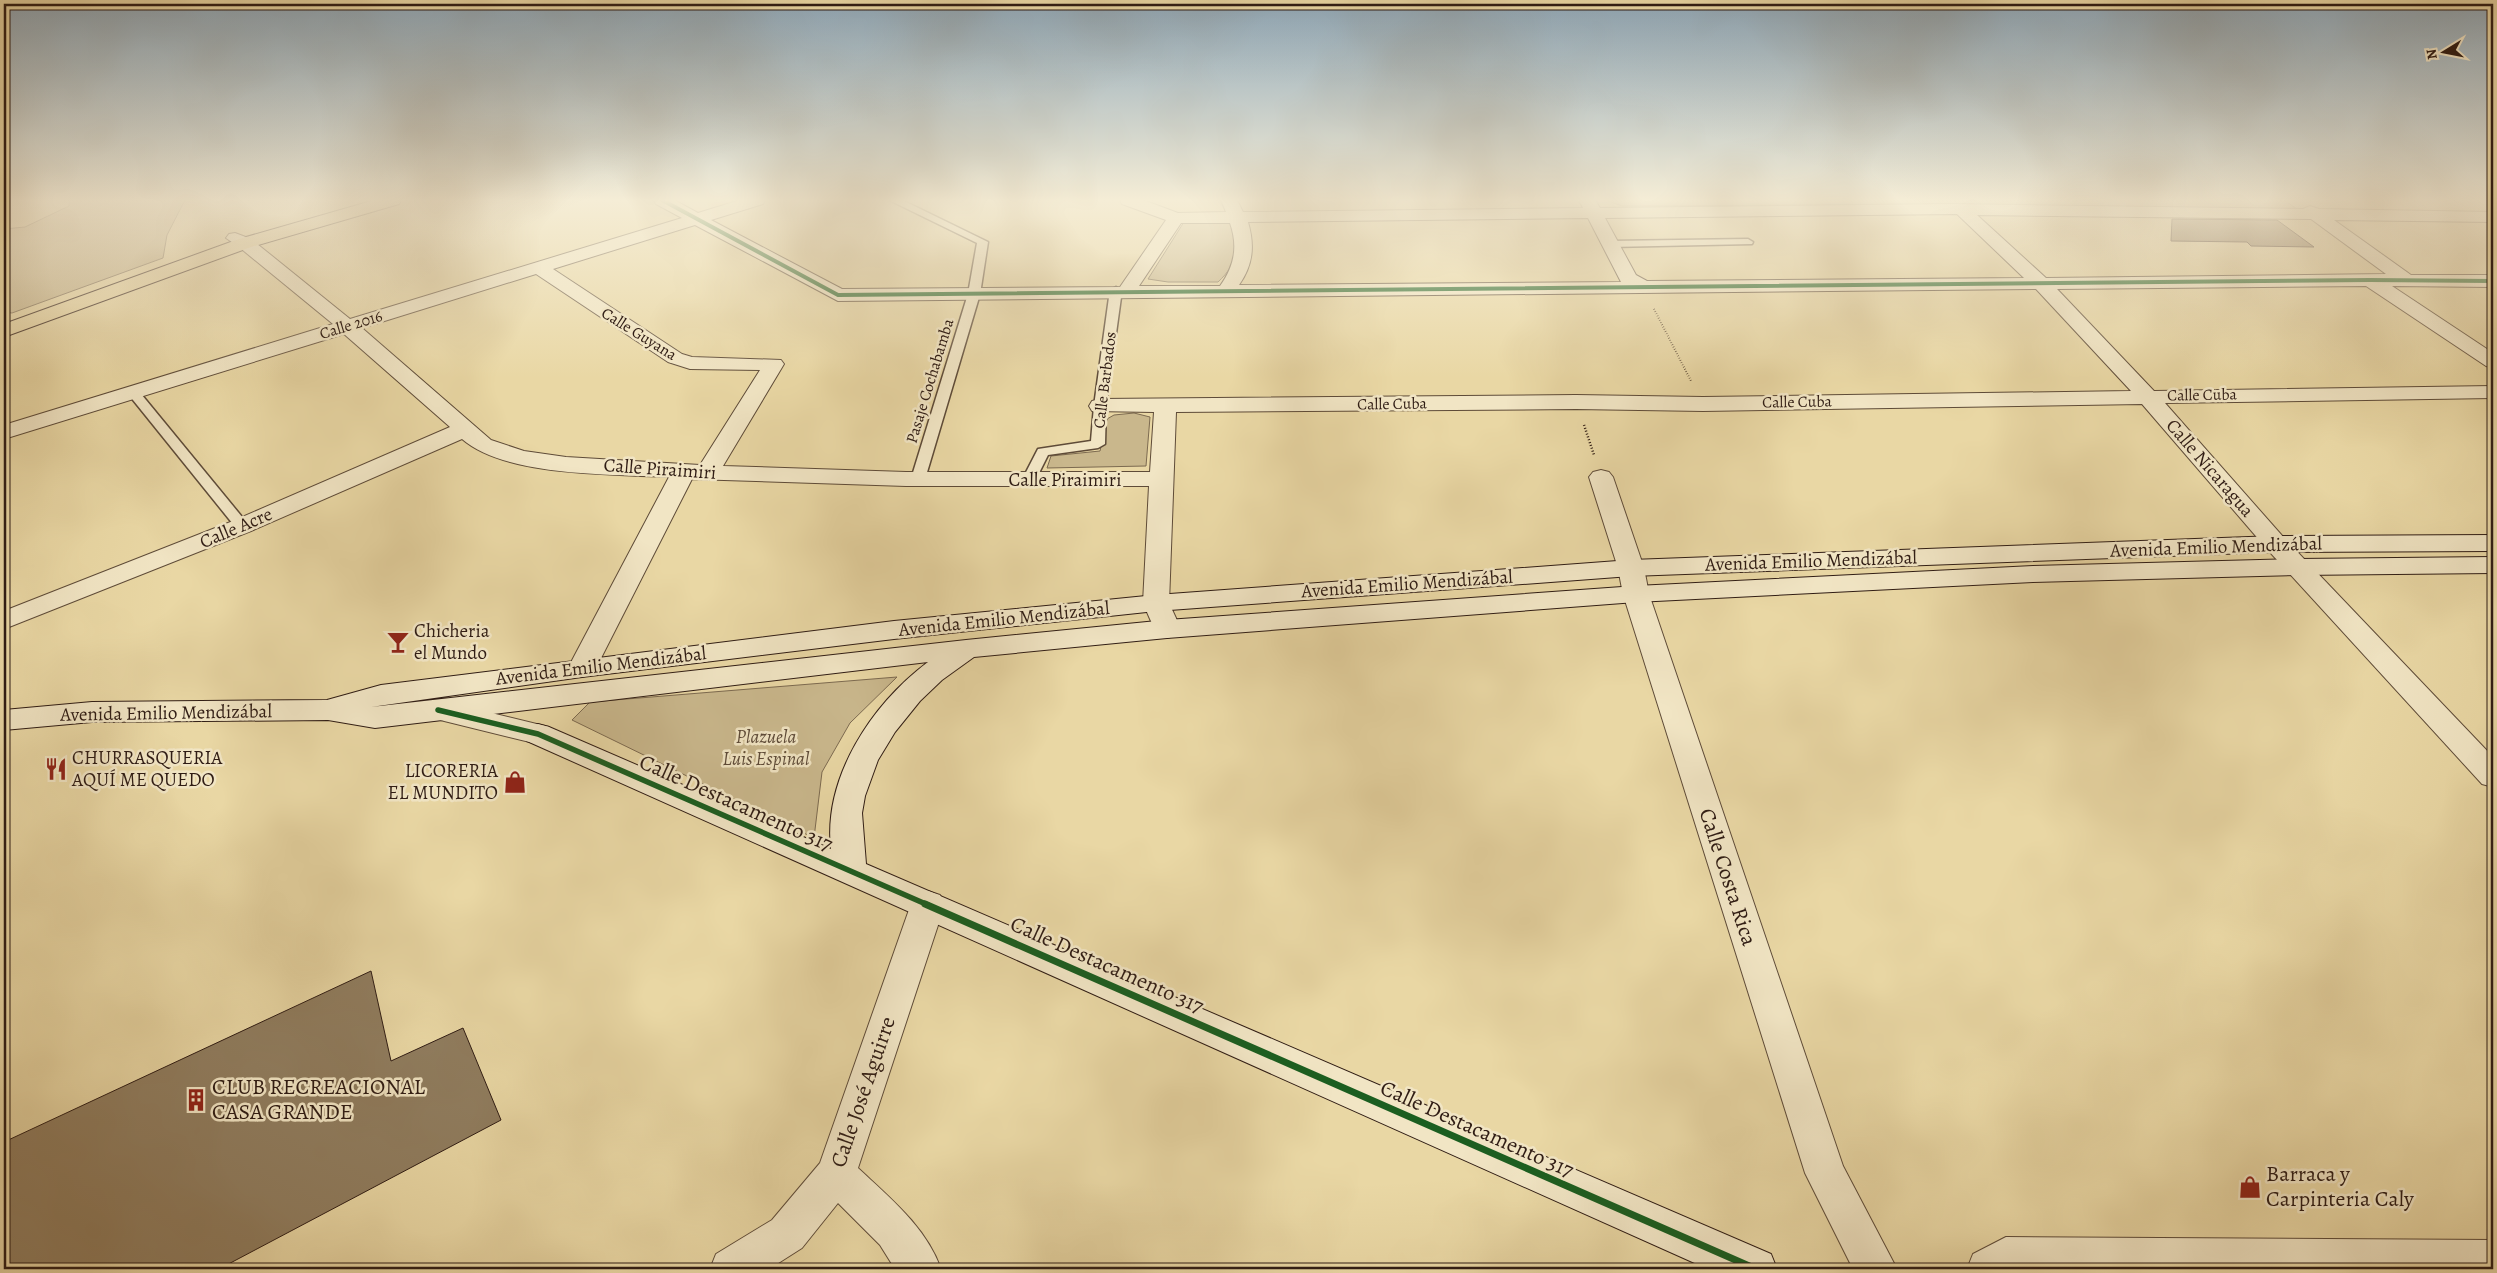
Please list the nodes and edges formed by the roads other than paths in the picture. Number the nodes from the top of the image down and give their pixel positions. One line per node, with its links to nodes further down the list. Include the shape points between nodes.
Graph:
1 (186, 259): 21 (main road)
2 (192, 259): 23 (main road)
3 (263, 259): 22 (street, Calle Piraimiri)
4 (563, 259): 12 (street, Calle 2016)
5 (776, 259): 20 (street, via 838,295)
6 (980, 259): 20 (lane, Pasaje Cochabamba)
7 (1144, 259): 18 (street)
8 (1242, 259): 19 (street)
9 (1618, 259): 17 (street, via 1628,278)
10 (2016, 259): 16 (street, Calle Nicaragua)
11 (2378, 259): 14 (street)
12 (538, 267): 22 (street, Calle 2016); 32 (street, Calle Guyana, via 675,358 690,363 774,364)
13 (2370, 280): 14 (street); 16 (street); 24 (street)
14 (2406, 280): 15 (street)
15 (2493, 281)
16 (2040, 282): 17 (street); 27 (street, Calle Nicaragua)
17 (1641, 286): 19 (street)
18 (1121, 290): 19 (street); 20 (street); 28 (lane, Calle Barbados)
19 (1227, 290)
20 (974, 294): 34 (lane, Pasaje Cochabamba)
21 (4, 321)
22 (347, 326): 25 (street, Calle 2016); 30 (street, Calle Piraimiri)
23 (4, 331)
24 (2493, 362)
25 (133, 392): 31 (street, Calle 2016); 37 (lane)
26 (2493, 392): 27 (street, Calle Cuba)
27 (2147, 396): 29 (street, Calle Cuba, via 1704,404 1576,402); 39 (street, Calle Nicaragua)
28 (1100, 406): 29 (street, Calle Cuba); 36 (lane, Calle Barbados, via 1098,444 1043,452)
29 (1165, 407): 35 (street)
30 (465, 429): 32 (street, Calle Piraimiri, via 483,445 533,460); 37 (street, Calle Acre)
31 (4, 432)
32 (695, 472): 34 (street, Calle Piraimiri); 47 (street, Calle Guyana)
33 (1601, 477): 42 (street, Calle Costa Rica)
34 (918, 479): 36 (street, Calle Piraimiri)
35 (1162, 479): 36 (street, Calle Piraimiri); 43 (street)
36 (1029, 480)
37 (242, 526): 44 (street, Calle Acre)
38 (2493, 543): 39 (street, Avenida Emilio Mendizábal)
39 (2276, 544): 41 (street, Calle Nicaragua); 42 (street, Avenida Emilio Mendizábal)
40 (2493, 565): 41 (street, Avenida Emilio Mendizábal)
41 (2298, 567): 42 (street, Avenida Emilio Mendizábal); 51 (street, Calle Nicaragua)
42 (1634, 581): 43 (street, Avenida Emilio Mendizábal); 45 (street, Avenida Emilio Mendizábal); 59 (street, Calle Costa Rica, via 1825,1173)
43 (1156, 603): 45 (street); 46 (street, Avenida Emilio Mendizábal)
44 (4, 621)
45 (1167, 629): 46 (street, Avenida Emilio Mendizábal)
46 (966, 636): 47 (street, Avenida Emilio Mendizábal, via 894,630); 49 (street, Avenida Emilio Mendizábal); 52 (street, via 896,710 853,779 846,813)
47 (582, 668): 48 (street, Avenida Emilio Mendizábal, via 381,694)
48 (328, 710): 49 (street, Avenida Emilio Mendizábal, via 375,718); 50 (street, Avenida Emilio Mendizábal, via 92,712)
49 (438, 710): 52 (street, Calle Destacamento 317, via 538,734)
50 (4, 720)
51 (2493, 776)
52 (851, 871): 53 (street, Calle Destacamento 317)
53 (928, 904): 54 (street, Calle José Aguirre); 58 (street, Calle Destacamento 317)
54 (836, 1174): 56 (street, Calle José Aguirre, via 787,1234); 57 (street, via 895,1231)
55 (2493, 1262): 60 (street, via 2006,1258)
56 (731, 1269)
57 (920, 1269)
58 (1756, 1269)
59 (1876, 1269)
60 (1988, 1269)

